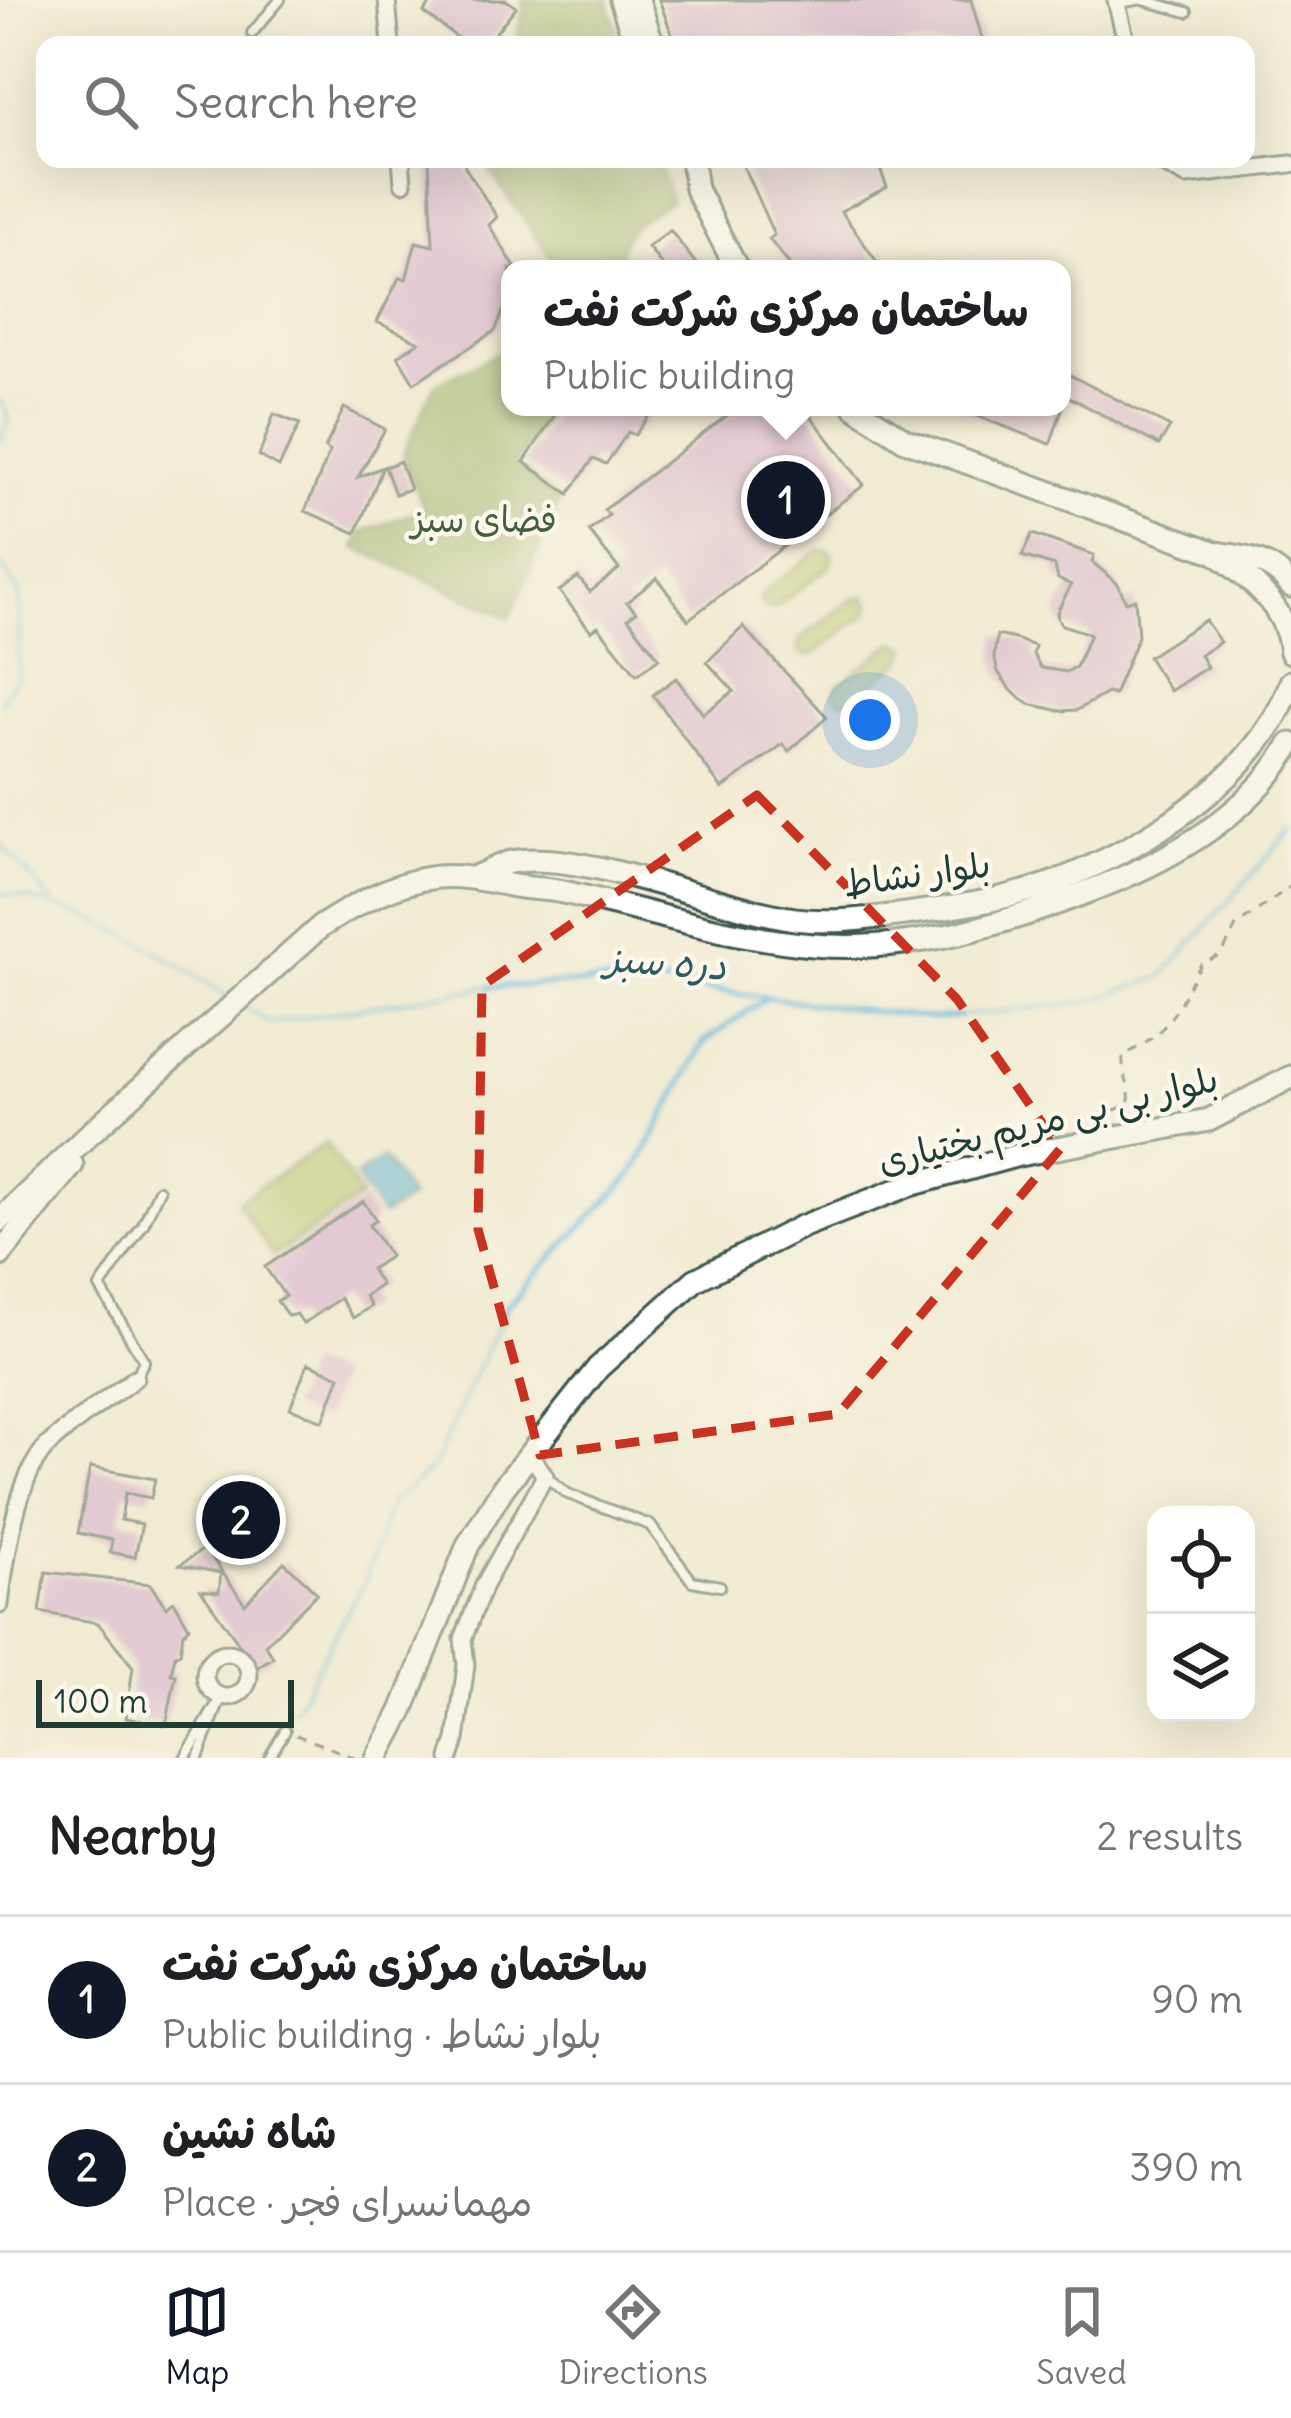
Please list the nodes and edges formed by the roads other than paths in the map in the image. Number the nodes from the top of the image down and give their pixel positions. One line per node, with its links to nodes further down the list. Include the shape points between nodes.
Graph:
1 (280, 0): 8 (lane)
2 (387, 0): 9 (street)
3 (621, 0): 10 (main road)
4 (638, 0): 11 (main road)
5 (1140, 0): 6 (lane); 7 (lane)
6 (1116, 2): 12 (street)
7 (1187, 12)
8 (252, 33)
9 (390, 36)
10 (633, 36)
11 (650, 36)
12 (1125, 36)
13 (1291, 164): 17 (street, via 1186,176)
14 (402, 168): 18 (street)
15 (680, 168): 19 (main road)
16 (693, 168): 19 (main road)
17 (1171, 168)
18 (403, 183)
19 (696, 189): 20 (main road)
20 (732, 260)
21 (868, 416): 22 (main road, via 904,440)
22 (1216, 553): 23 (main road, via 1254,558); 24 (main road, via 1277,609)
23 (1291, 586)
24 (1291, 652)
25 (1291, 682): 27 (main road, بلوار نشاط, via 1266,736 1219,784 1139,842 1053,883 969,905 798,920 560,862 511,862)
26 (1291, 744): 27 (main road, بلوار نشاط, via 1226,819 1155,865 1042,910 921,943 815,946)
27 (477, 876): 29 (main road, بلوار نشاط, via 432,878 347,909)
28 (1291, 1077): 34 (main road, بلوار بی بی مریم بختیاری, via 1209,1120 1018,1155 910,1185 720,1265 598,1368)
29 (101, 1126): 31 (main road, بلوار نشاط); 32 (main road, بلوار نشاط)
30 (159, 1190): 33 (lane, via 100,1287 144,1361)
31 (0, 1220)
32 (0, 1255)
33 (136, 1378): 37 (street, via 46,1447 33,1466)
34 (529, 1452): 35 (street); 42 (main road, بلوار بی بی مریم بختیاری, via 468,1545)
35 (545, 1476): 36 (lane, via 568,1494 650,1525 692,1581); 43 (street, via 463,1639)
36 (719, 1586)
37 (0, 1605)
38 (285, 1731): 41 (lane)
39 (185, 1758): 40 (lane, via 218,1701)
40 (198, 1758)
41 (269, 1758)
42 (377, 1758)
43 (450, 1758)

